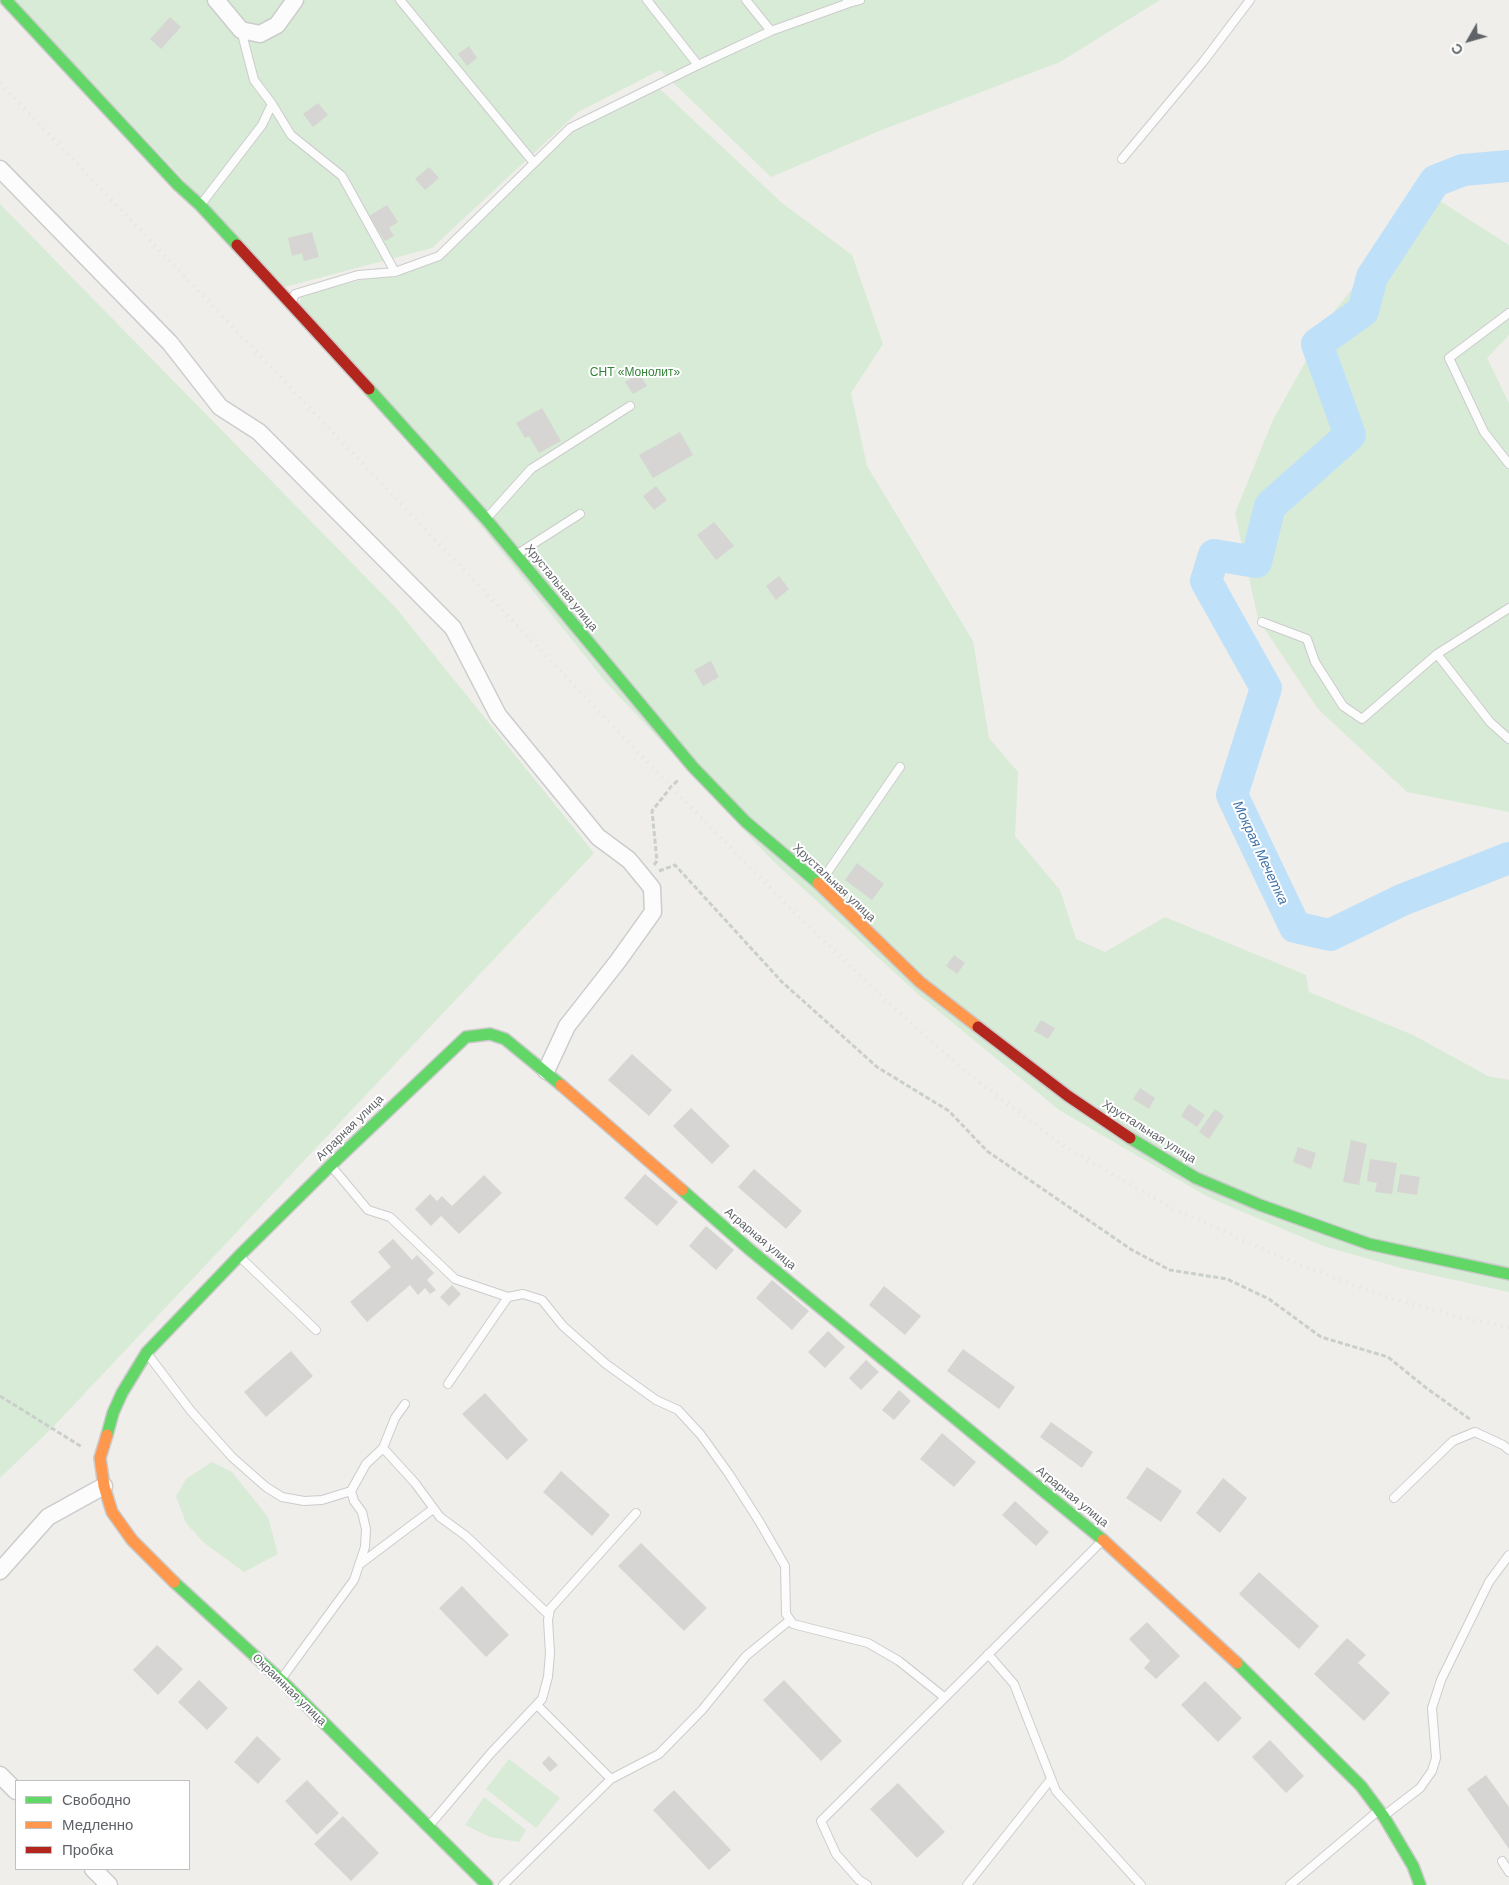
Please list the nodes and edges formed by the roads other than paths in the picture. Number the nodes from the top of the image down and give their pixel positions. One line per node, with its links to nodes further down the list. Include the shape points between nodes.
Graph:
1 (6, 0): 17 (street, Хрустальная улица)
2 (216, 0): 10 (street)
3 (295, 0): 10 (street, via 277,25 260,34)
4 (400, 0): 15 (lane)
5 (647, 0): 12 (lane)
6 (746, 0): 11 (lane)
7 (860, 0): 9 (lane)
8 (1250, 0): 14 (lane)
9 (848, 1): 11 (lane)
10 (241, 30): 13 (lane, via 254,80)
11 (771, 31): 12 (lane)
12 (698, 65): 15 (lane, via 570,128)
13 (272, 104): 17 (lane, via 262,125); 18 (lane, via 291,135 342,176)
14 (1122, 159)
15 (534, 163): 18 (lane, via 439,256)
16 (0, 169): 32 (street, via 170,343 220,407 259,432 452,628 498,715 598,837 630,860 652,888 653,912 566,1026)
17 (200, 205): 19 (street, Хрустальная улица)
18 (395, 272): 19 (lane, via 340,280 295,294)
19 (291, 302): 24 (street, Хрустальная улица)
20 (1509, 313): 22 (lane, via 1449,358 1484,432)
21 (630, 406): 24 (lane, via 531,469)
22 (1509, 464)
23 (580, 514): 25 (lane)
24 (486, 519): 25 (street, Хрустальная улица)
25 (517, 554): 31 (street, Хрустальная улица, via 693,767 746,822)
26 (1509, 608): 28 (lane)
27 (1262, 622): 28 (lane, via 1307,639 1315,662 1343,706 1362,719)
28 (1437, 654): 29 (lane, via 1490,722)
29 (1509, 739)
30 (900, 766): 31 (lane)
31 (819, 884): 35 (street, Хрустальная улица, via 920,982 1068,1096 1149,1151 1196,1178 1369,1244)
32 (546, 1071): 33 (street, Аграрная улица, via 505,1039 490,1034 466,1037); 49 (street, Аграрная улица, via 749,1249)
33 (331, 1165): 34 (street, Аграрная улица); 36 (lane, via 368,1210 390,1218 456,1279)
34 (239, 1256): 37 (lane); 38 (street, Аграрная улица)
35 (1509, 1274)
36 (508, 1297): 39 (lane); 54 (lane, via 523,1294 542,1300 562,1326 606,1364 656,1400 678,1410 701,1435 729,1474 785,1566 786,1614)
37 (316, 1330)
38 (147, 1352): 43 (street, Аграрная улица, via 113,1413); 45 (lane, via 191,1411 232,1457 266,1488 282,1497 304,1501 322,1500)
39 (448, 1384)
40 (405, 1404): 41 (lane, via 395,1418)
41 (383, 1448): 45 (lane, via 366,1464); 47 (lane, via 415,1483)
42 (1509, 1450): 46 (lane, via 1475,1432 1454,1442)
43 (100, 1458): 44 (street, Окраинная улица)
44 (104, 1486): 52 (street, via 48,1517); 56 (street, Окраинная улица, via 112,1512 132,1540)
45 (351, 1491): 51 (lane, via 362,1512 366,1529)
46 (1394, 1498)
47 (433, 1509): 51 (lane); 53 (lane)
48 (636, 1513): 53 (lane, via 550,1609)
49 (1103, 1540): 55 (lane); 63 (street, Аграрная улица, via 1232,1658 1361,1786)
50 (1509, 1554): 63 (lane, via 1489,1582 1441,1680 1432,1708 1436,1758 1432,1772 1420,1788)
51 (360, 1564): 56 (lane, via 354,1580)
52 (0, 1571)
53 (549, 1615): 58 (lane, via 548,1677)
54 (790, 1620): 57 (lane, via 794,1624 868,1643 899,1661); 60 (lane, via 746,1656 702,1710 659,1754)
55 (988, 1654): 57 (lane); 61 (lane, via 1014,1684)
56 (280, 1680): 64 (street, Окраинная улица)
57 (944, 1697): 71 (lane, via 820,1821 836,1854)
58 (537, 1705): 60 (lane); 64 (lane)
59 (0, 1775): 62 (street)
60 (611, 1779): 70 (lane)
61 (1051, 1779): 72 (lane); 73 (lane, via 1056,1790)
62 (15, 1790)
63 (1382, 1813): 74 (lane); 75 (street, Аграрная улица, via 1413,1866)
64 (428, 1827): 69 (street, Окраинная улица)
65 (1502, 1861): 67 (lane)
66 (94, 1870): 68 (street)
67 (1509, 1872)
68 (109, 1885)
69 (487, 1885)
70 (503, 1885)
71 (867, 1885)
72 (967, 1885)
73 (1141, 1885)
74 (1290, 1885)
75 (1420, 1885)

